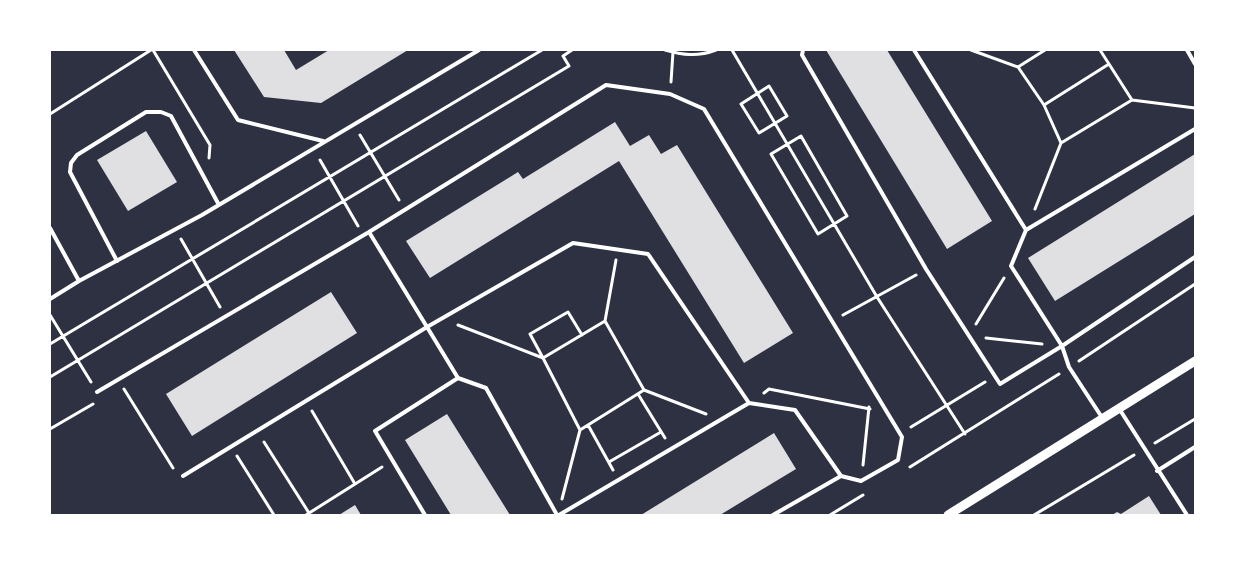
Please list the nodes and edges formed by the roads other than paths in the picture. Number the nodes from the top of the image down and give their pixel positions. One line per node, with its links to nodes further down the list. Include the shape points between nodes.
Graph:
1 (194, 50): 8 (lane, via 238,120)
2 (479, 50): 8 (lane)
3 (803, 50): 18 (lane, via 802,55 926,269 1000,384)
4 (914, 50): 11 (lane)
5 (1187, 50): 6 (lane)
6 (1195, 64)
7 (1195, 129): 11 (lane)
8 (323, 141): 9 (lane)
9 (219, 204): 14 (lane); 14 (lane, via 171,116 146,112 77,155 71,163 70,172)
10 (50, 228): 15 (lane)
11 (1026, 230): 18 (lane, via 1011,266)
12 (369, 232): 17 (lane); 21 (lane); 28 (lane, via 606,84 670,94 704,109 902,437 898,460 861,481)
13 (1195, 257): 18 (lane)
14 (117, 261): 15 (lane)
15 (79, 281): 16 (lane)
16 (50, 299)
17 (427, 328): 20 (lane); 22 (lane, via 573,243 648,254); 27 (lane)
18 (1062, 346): 24 (lane, via 1070,367)
19 (1195, 361): 23 (street)
20 (458, 378): 29 (lane, via 375,430); 30 (lane, via 486,388)
21 (97, 392)
22 (749, 403): 28 (lane, via 795,410); 30 (lane)
23 (1119, 409): 24 (street); 26 (lane)
24 (1103, 419): 32 (street)
25 (1195, 447): 26 (lane)
26 (1157, 471): 33 (lane)
27 (183, 476)
28 (841, 476): 31 (lane)
29 (425, 515)
30 (558, 515)
31 (773, 515)
32 (948, 515)
33 (1187, 515)

